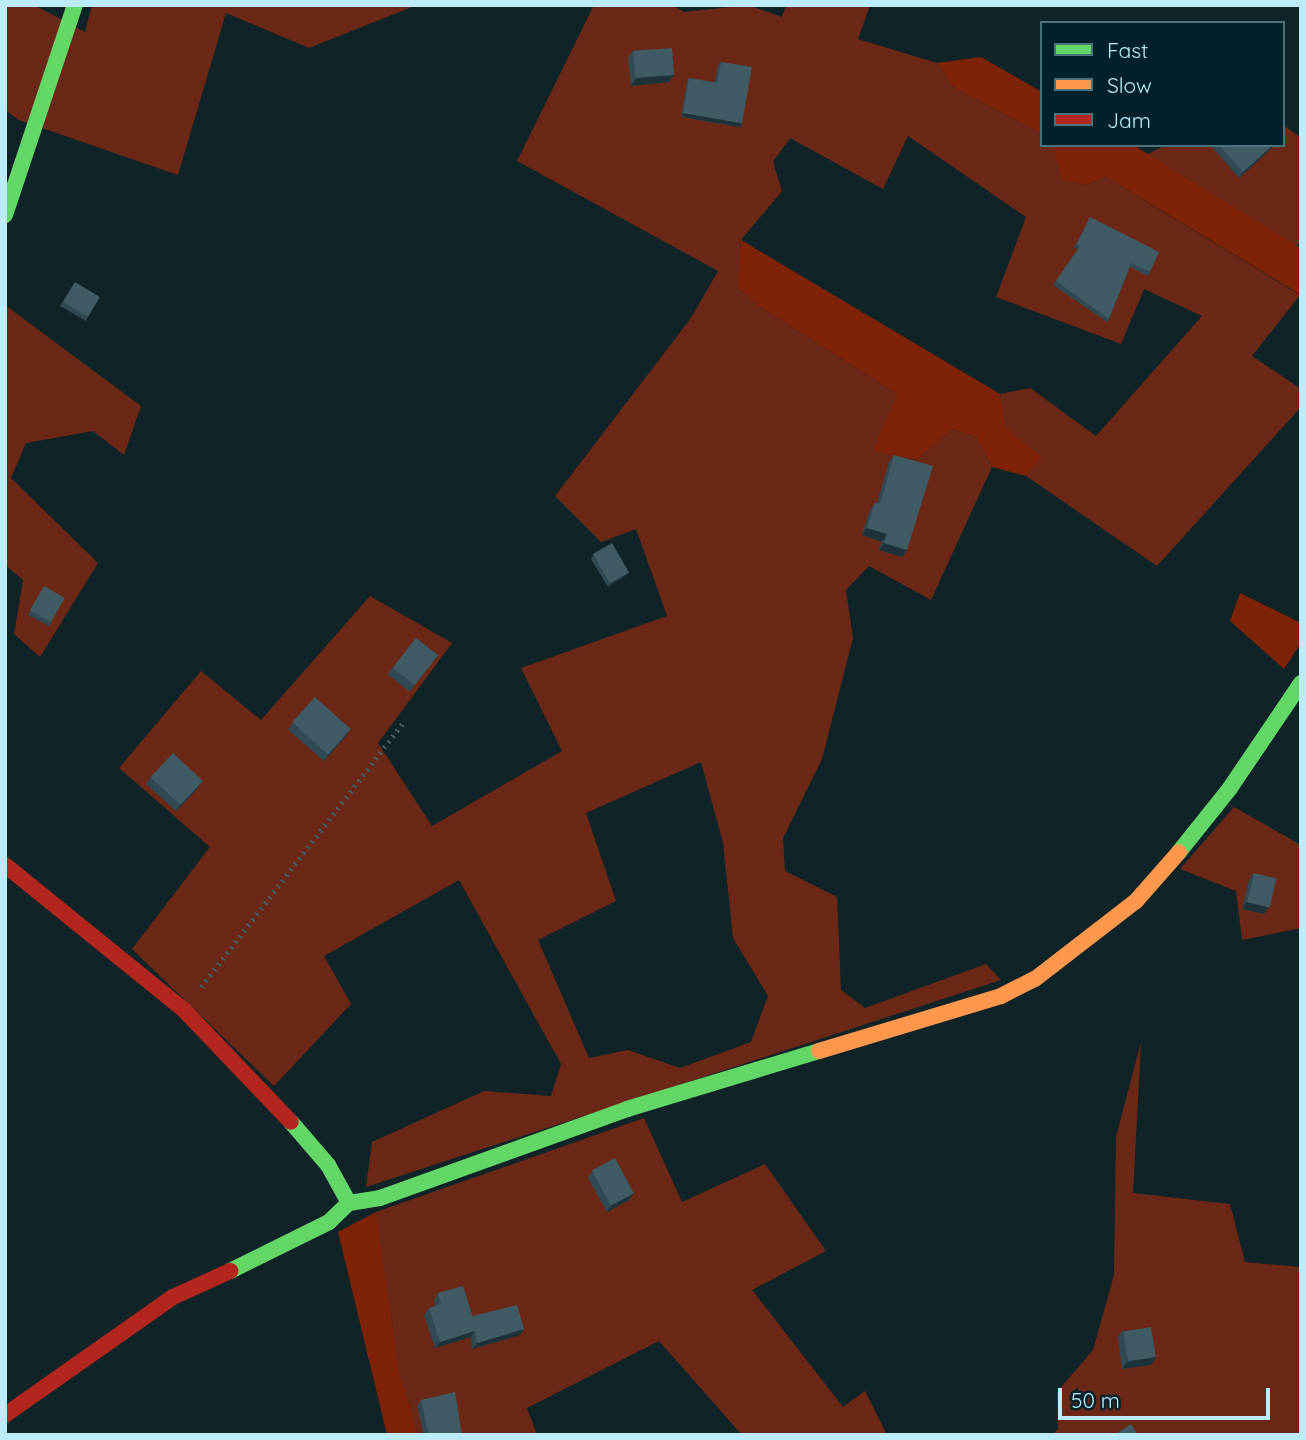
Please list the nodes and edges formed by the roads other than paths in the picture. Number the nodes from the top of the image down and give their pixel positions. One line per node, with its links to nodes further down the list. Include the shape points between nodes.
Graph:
1 (75, 5): 2 (street)
2 (5, 215)
3 (1301, 683): 5 (street, via 1230,788 1136,901 1035,979 1002,996 627,1109 380,1198)
4 (5, 865): 5 (street, via 183,1009 303,1134)
5 (349, 1203): 6 (street, via 329,1222 294,1241 173,1297)
6 (5, 1415)

